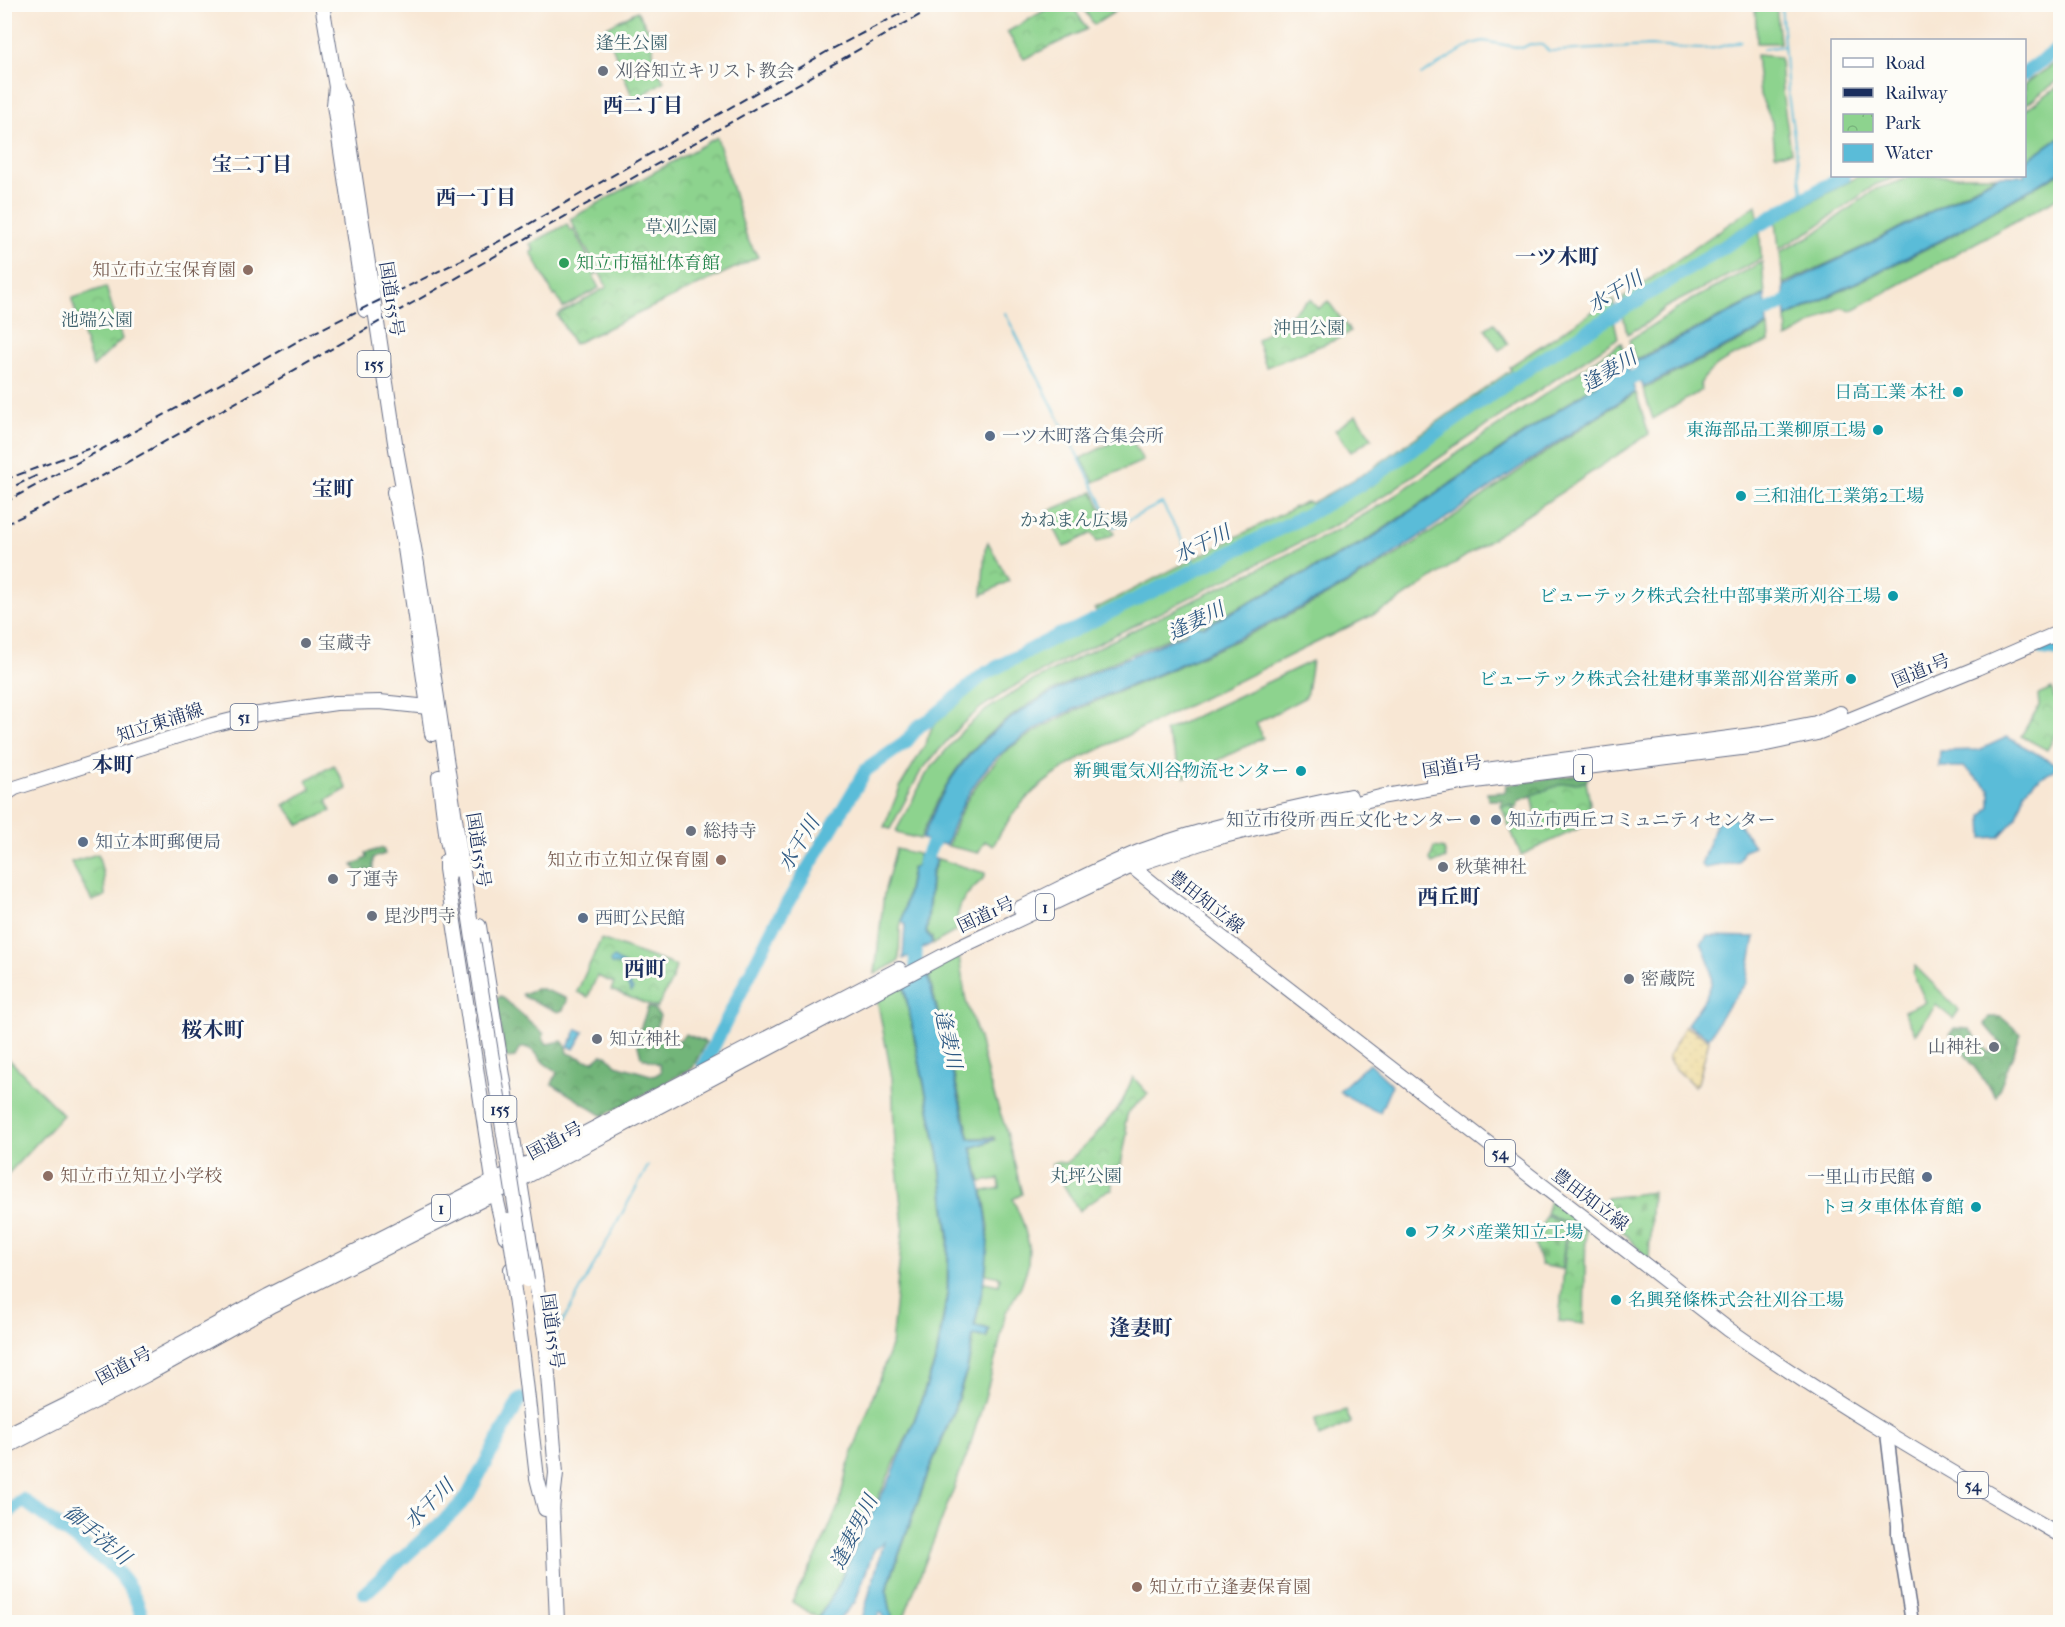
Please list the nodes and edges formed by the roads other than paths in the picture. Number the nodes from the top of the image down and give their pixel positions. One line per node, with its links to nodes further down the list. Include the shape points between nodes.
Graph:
1 (322, 4): 4 (main road, 国道155号 / 155, via 336,87 344,104 417,564)
2 (2061, 622): 7 (main road, 国道1号 / 1, via 1816,723 1760,734 1462,773 1379,789 1183,837)
3 (2061, 632): 7 (main road, 国道1号 / 1, via 1817,733 1757,746 1467,782 1380,797)
4 (433, 707): 5 (main road, 知立東浦線 / 51, via 336,703 252,715 15,788); 6 (main road, 国道155号 / 155)
5 (4, 795)
6 (453, 839): 8 (main road, 155, via 465,851 470,874); 9 (main road, 155, via 446,869); 12 (main road, 国道155号 / 155, bridge, via 452,856 469,940 522,1280)
7 (1127, 862): 8 (main road, 国道1号 / 1, via 958,943); 10 (main road, 豊田知立線 / 54, via 1728,1329)
8 (519, 1174): 9 (main road, 国道1号 / 1); 12 (main road, 155, via 549,1372 556,1473)
9 (495, 1187): 11 (main road, 国道1号 / 1, via 147,1375); 12 (main road, 155, via 508,1249 537,1479)
10 (1887, 1433): 13 (main road); 14 (main road, 豊田知立線 / 54)
11 (8, 1441)
12 (549, 1509): 15 (main road, 国道155号 / 155); 16 (main road, 国道155号 / 155)
13 (1898, 1525): 17 (main road); 18 (main road)
14 (2061, 1535)
15 (548, 1623)
16 (557, 1623)
17 (1912, 1623)
18 (1917, 1623)

